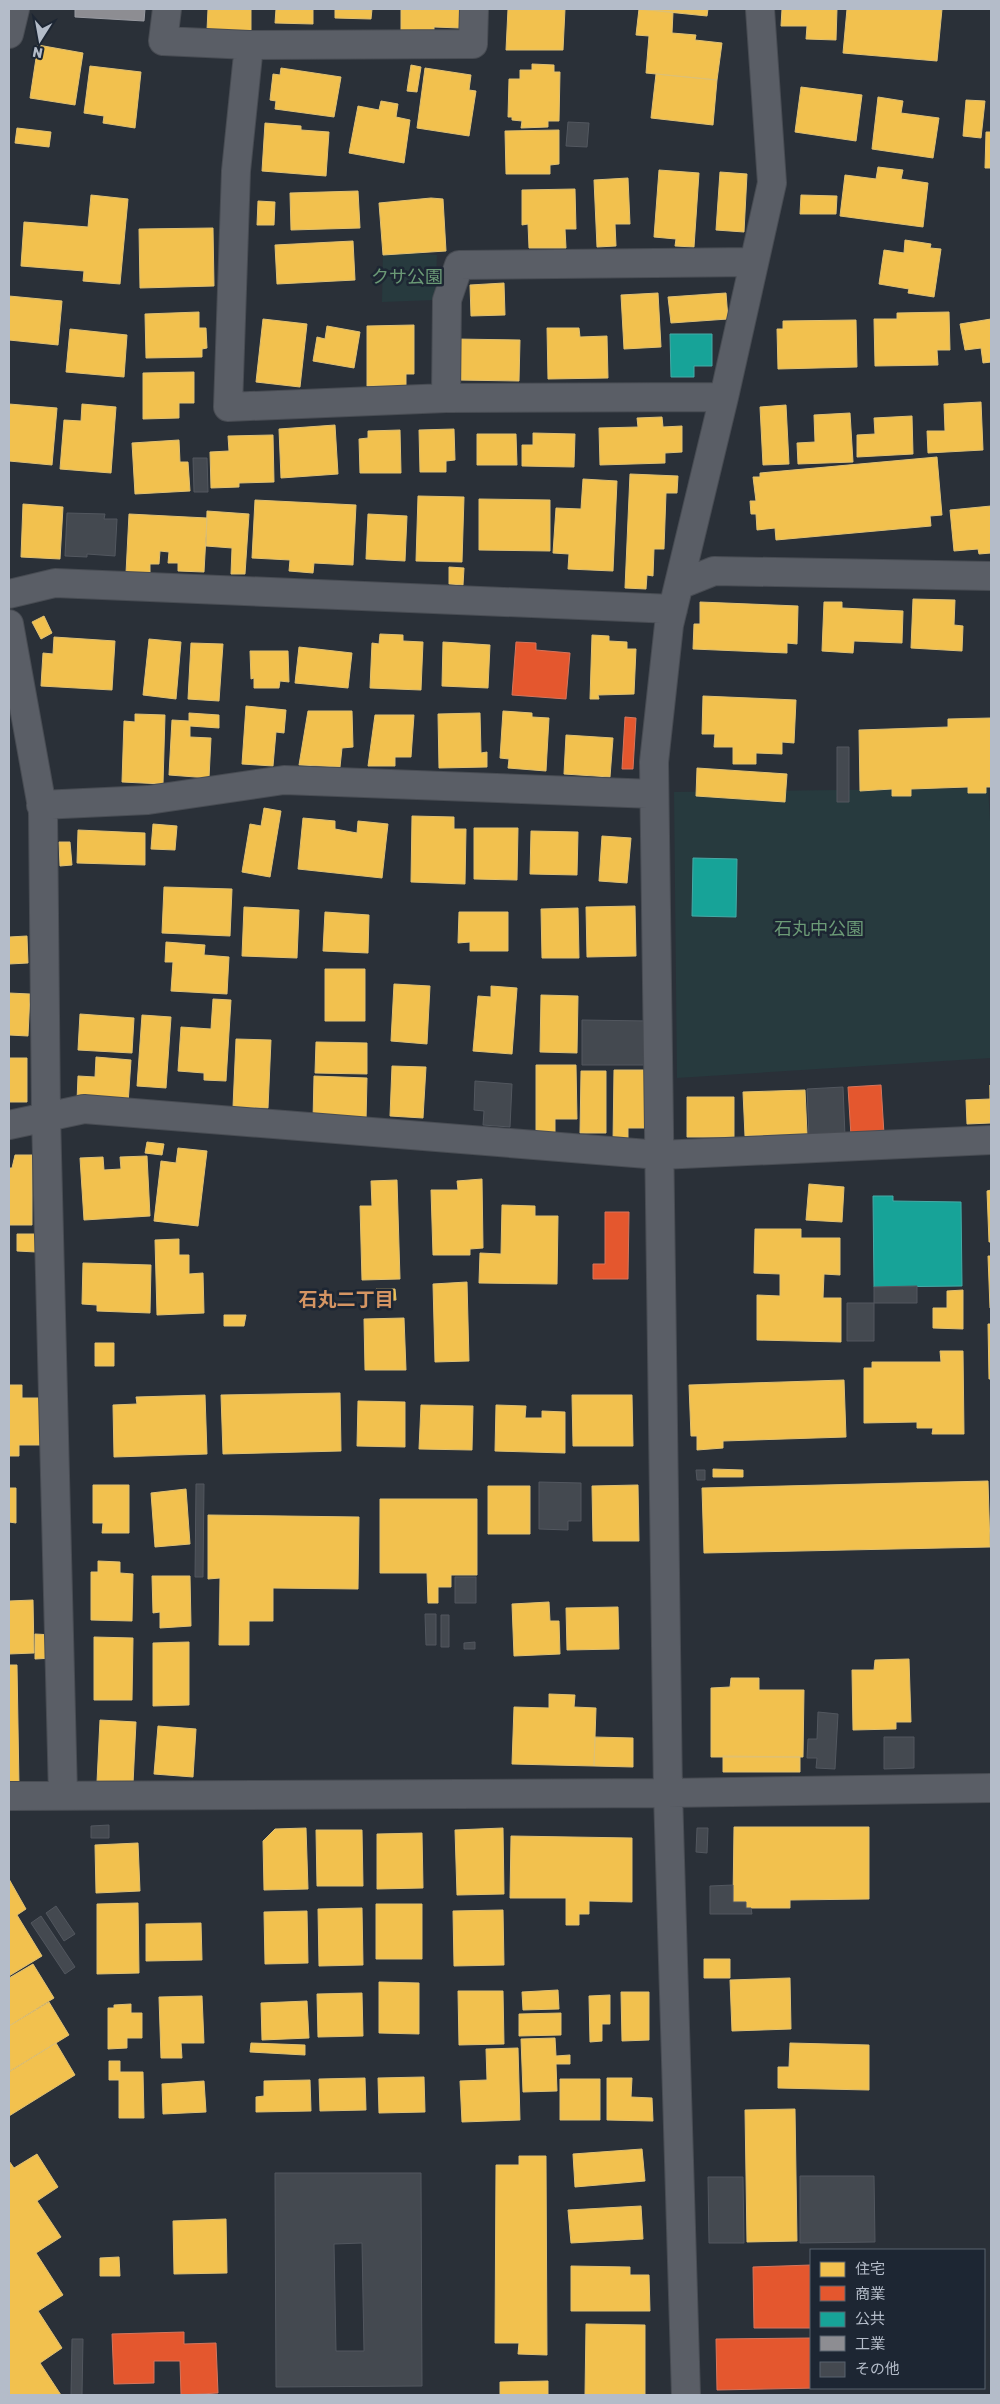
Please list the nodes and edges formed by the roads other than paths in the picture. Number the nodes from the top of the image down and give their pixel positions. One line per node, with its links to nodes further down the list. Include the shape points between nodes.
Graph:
1 (15, 9): 5 (street)
2 (167, 9): 6 (street, via 163,41)
3 (474, 9): 6 (street, via 473,44)
4 (760, 9): 7 (street, via 772,183)
5 (9, 34)
6 (250, 45): 9 (street, via 236,171 228,407)
7 (754, 262): 8 (street); 9 (street, via 459,265 447,300)
8 (724, 396): 9 (street); 12 (street)
9 (446, 398)
10 (991, 576): 12 (street, via 714,571)
11 (9, 594): 12 (street, via 55,583)
12 (676, 597): 14 (street, via 669,625 654,762)
13 (9, 624): 15 (street)
14 (654, 794): 15 (street, via 284,780 148,800); 19 (street)
15 (41, 805): 16 (street)
16 (46, 1116): 17 (street); 19 (street, via 84,1109); 22 (street)
17 (9, 1125)
18 (991, 1140): 19 (street)
19 (660, 1155): 21 (street)
20 (991, 1788): 21 (street)
21 (668, 1793): 22 (street); 24 (street)
22 (63, 1795): 23 (street)
23 (9, 1796)
24 (686, 2395)

